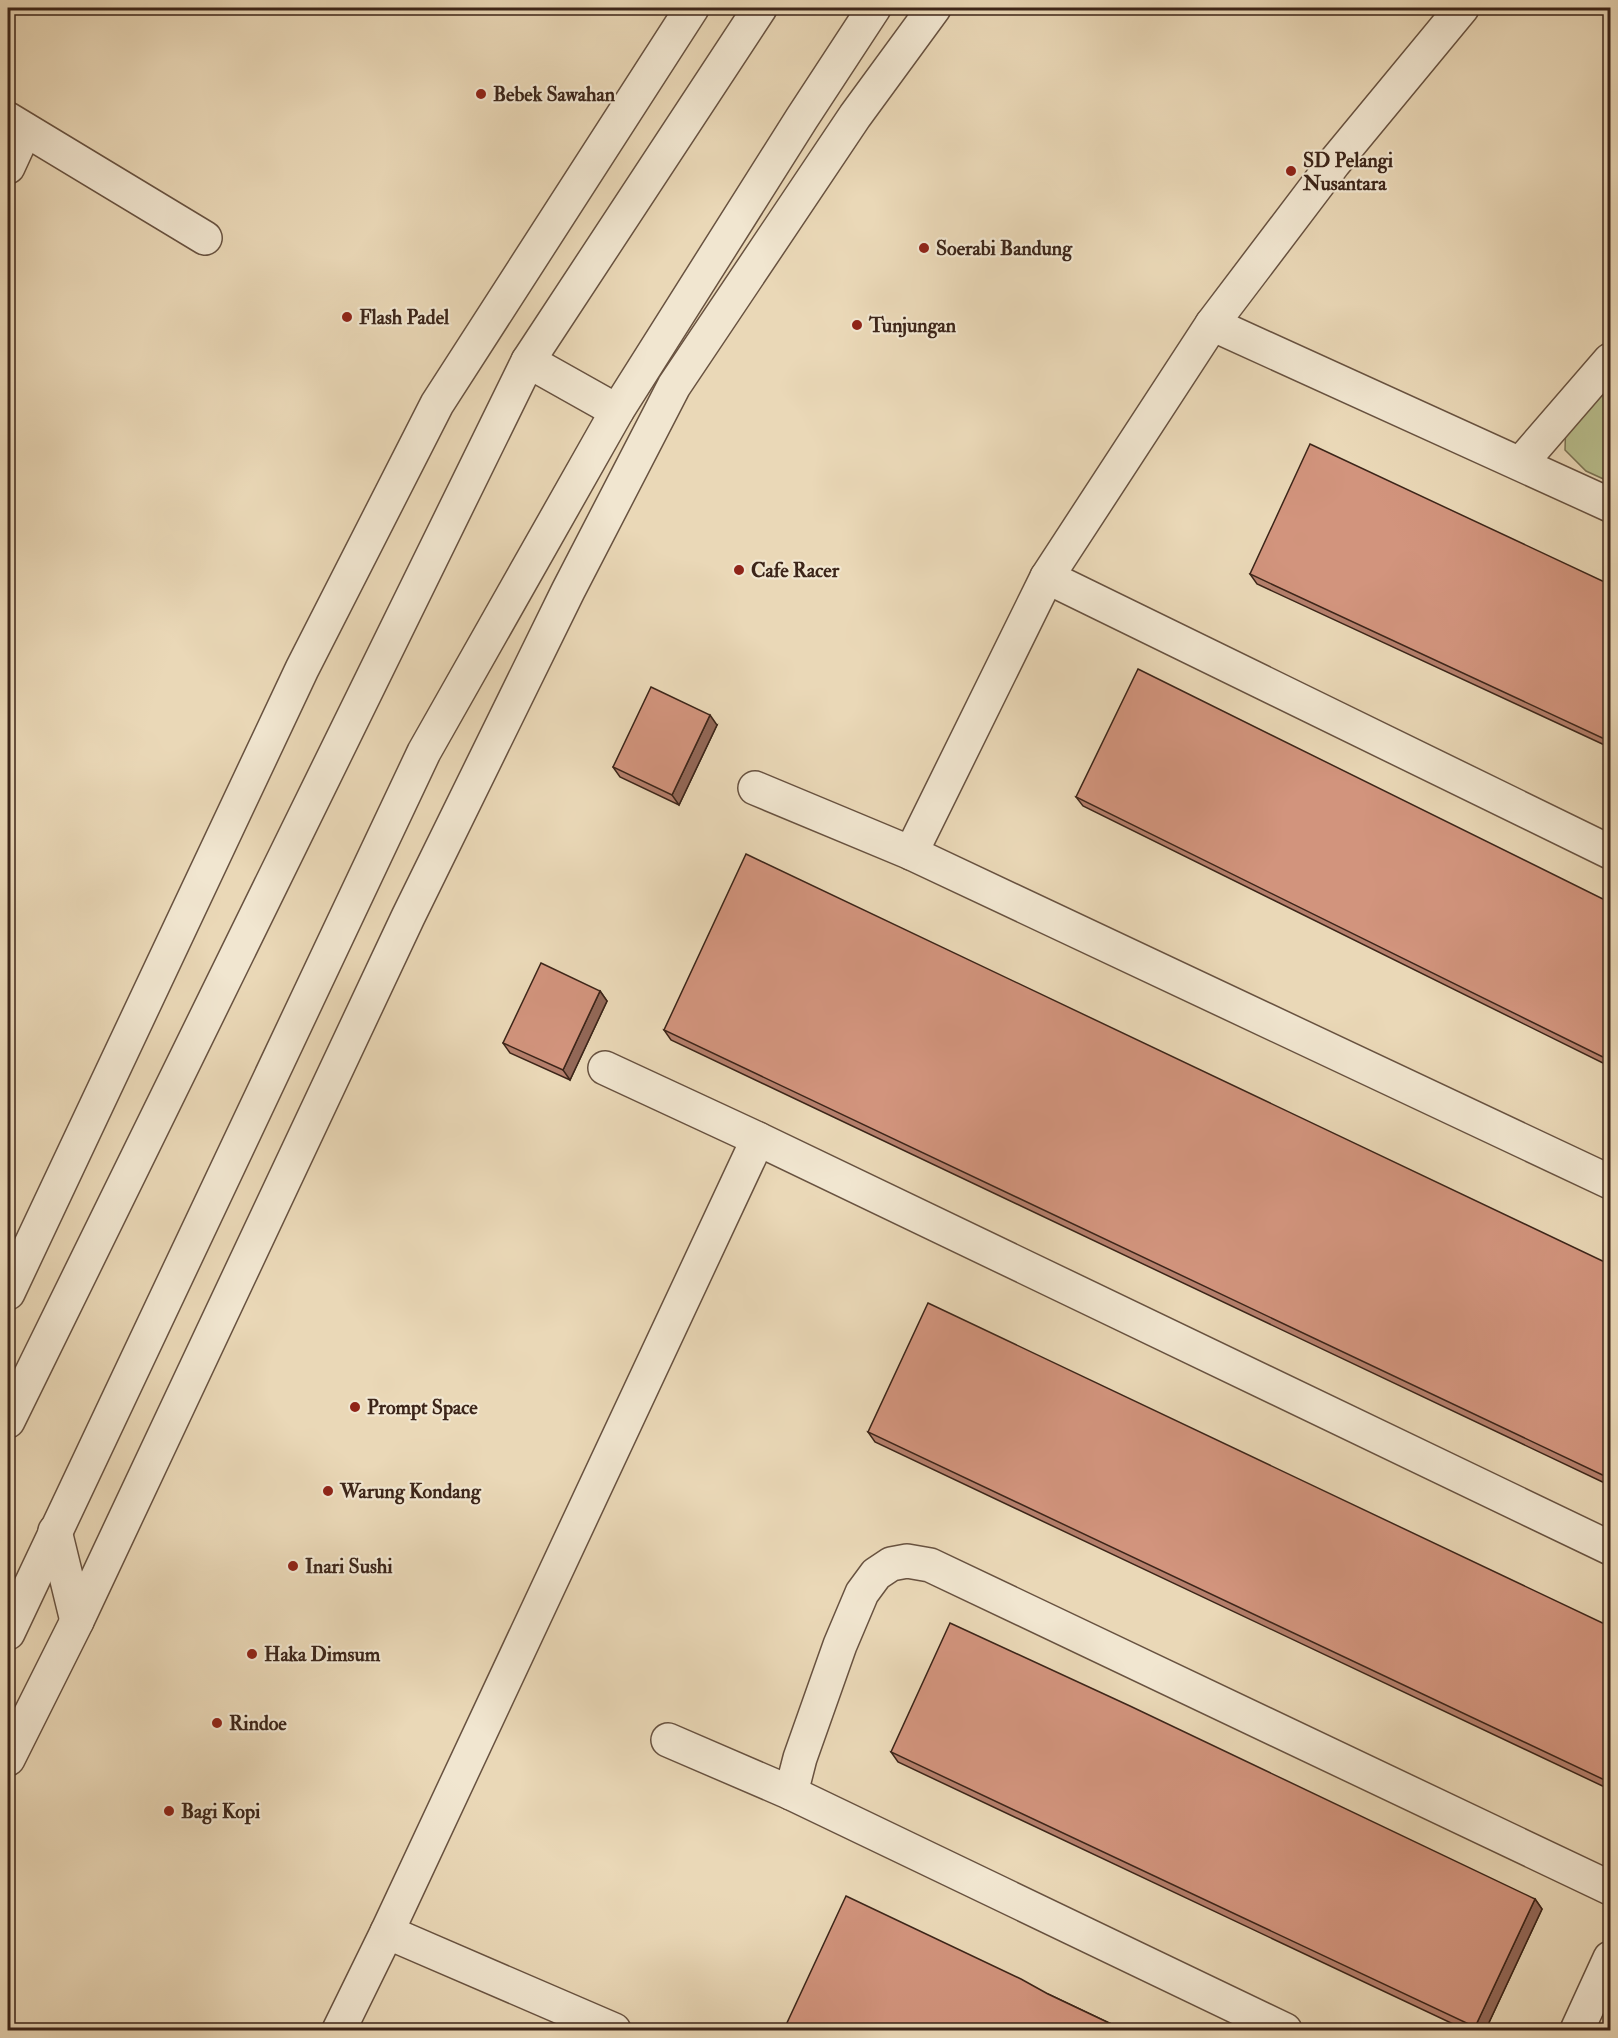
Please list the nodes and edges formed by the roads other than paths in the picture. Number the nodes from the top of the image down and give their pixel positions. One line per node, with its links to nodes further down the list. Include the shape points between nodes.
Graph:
1 (692, 8): 22 (street, via 437,404 302,669)
2 (760, 8): 11 (street)
3 (874, 8): 12 (street)
4 (934, 8): 27 (street, via 855,116 674,386 408,917)
5 (1462, 8): 9 (street, via 1334,163)
6 (16, 124): 7 (street); 8 (street)
7 (8, 167)
8 (205, 238)
9 (1212, 324): 13 (street); 15 (street)
10 (1611, 360): 13 (street)
11 (528, 361): 12 (street); 23 (street)
12 (617, 411): 25 (street, via 424,752)
13 (1521, 463): 14 (street)
14 (1611, 505)
15 (1047, 578): 17 (street); 18 (street)
16 (755, 788): 18 (street)
17 (1611, 852)
18 (911, 853): 21 (street)
19 (605, 1068): 20 (street)
20 (758, 1139): 26 (street); 33 (street)
21 (1611, 1182)
22 (8, 1293)
23 (17, 1387): 24 (street)
24 (8, 1421)
25 (55, 1532): 27 (street); 28 (street)
26 (1611, 1548)
27 (76, 1622): 30 (street)
28 (8, 1633)
29 (668, 1740): 31 (street)
30 (8, 1760)
31 (790, 1793): 32 (street, via 840,1645 862,1593 876,1574 891,1564 907,1561 930,1565); 37 (street)
32 (1611, 1888)
33 (387, 1932): 35 (street); 36 (street)
34 (1611, 1958): 38 (street)
35 (339, 2031)
36 (614, 2031)
37 (1285, 2031)
38 (1577, 2031)

